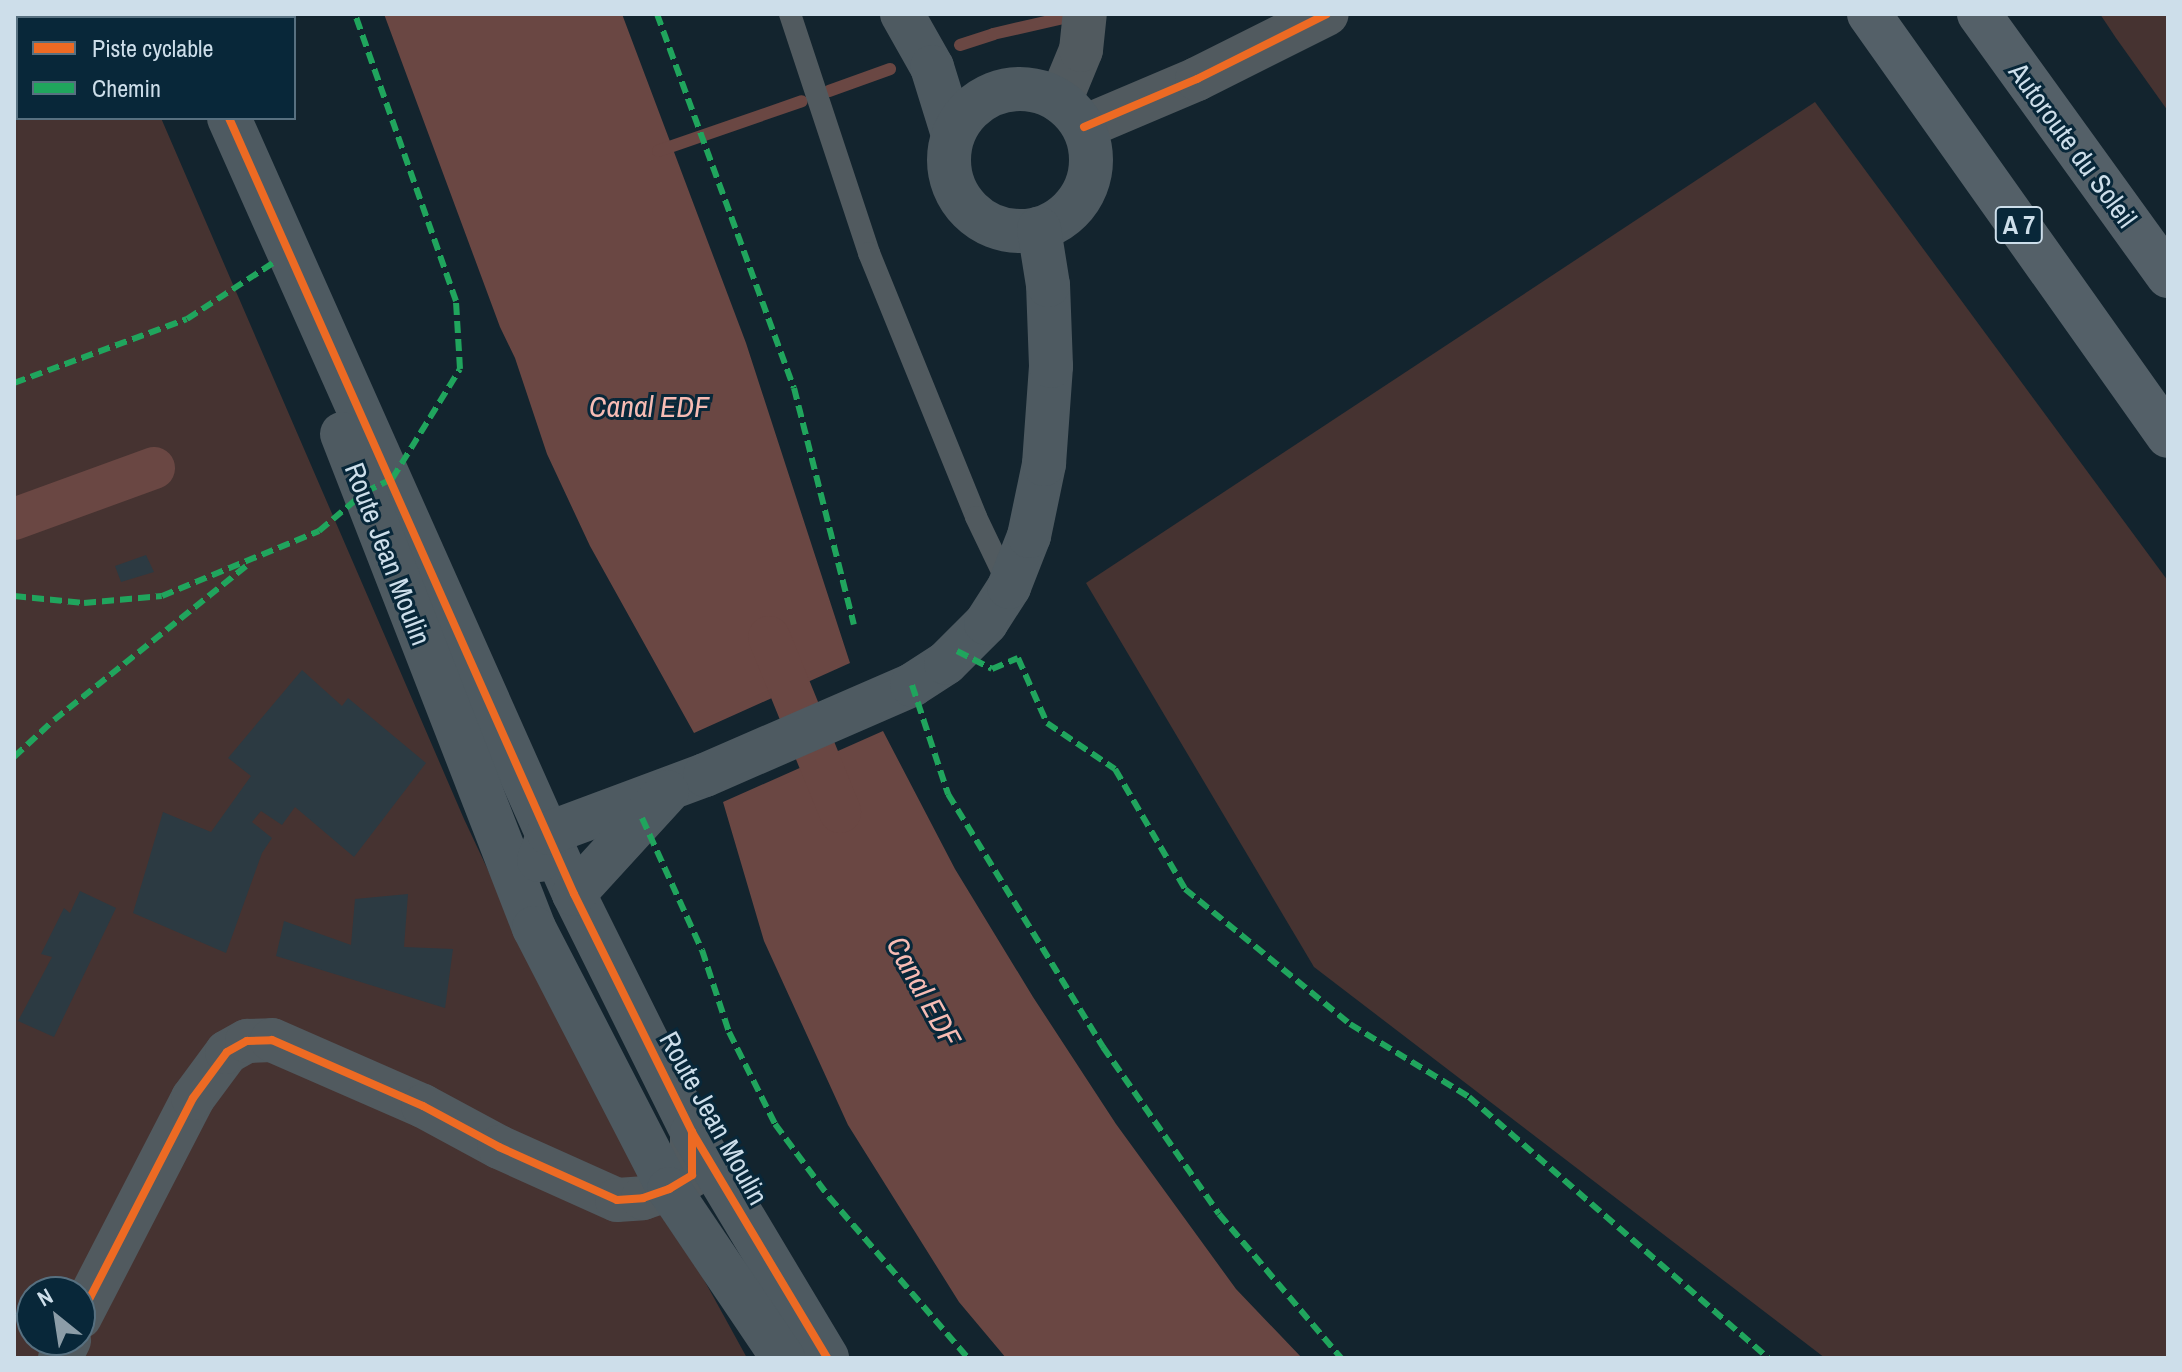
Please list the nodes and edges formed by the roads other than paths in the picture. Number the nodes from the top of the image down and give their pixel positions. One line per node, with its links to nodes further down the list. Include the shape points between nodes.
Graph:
1 (790, 14): 16 (lane, via 869,253)
2 (902, 14): 7 (main road)
3 (1085, 14): 9 (street)
4 (1327, 14): 9 (street, via 1197,79)
5 (1869, 14): 15 (highway, A 7)
6 (1979, 14): 14 (highway, Autoroute du Soleil)
7 (932, 67): 8 (main road); 12 (main road)
8 (988, 97): 9 (main road, via 1020,88 1041,91); 12 (main road, via 964,116)
9 (1072, 114): 13 (main road, via 1090,147 1086,188 1075,206)
10 (223, 120): 17 (main road, Route Jean Moulin)
11 (230, 120): 19 (main road)
12 (953, 135): 13 (main road, via 948,158 961,200 995,227)
13 (1039, 229): 16 (main road, via 1048,285 1051,366 1044,464 1029,536)
14 (2168, 276)
15 (2168, 436)
16 (1009, 587): 18 (main road, via 986,623 946,663 882,701)
17 (415, 624): 19 (main road, via 512,820); 21 (main road, Route Jean Moulin)
18 (688, 782): 19 (main road); 20 (main road)
19 (544, 846): 20 (main road, Route Jean Moulin); 21 (main road, via 533,878)
20 (574, 894): 22 (main road, Route Jean Moulin)
21 (534, 928): 23 (main road, Route Jean Moulin)
22 (692, 1132): 23 (street); 27 (main road, Route Jean Moulin)
23 (680, 1182): 24 (street, via 643,1198 617,1200 272,1040 247,1041 227,1052 193,1098); 25 (main road, Route Jean Moulin); 26 (street)
24 (96, 1286)
25 (783, 1358)
26 (820, 1358)
27 (827, 1358)

